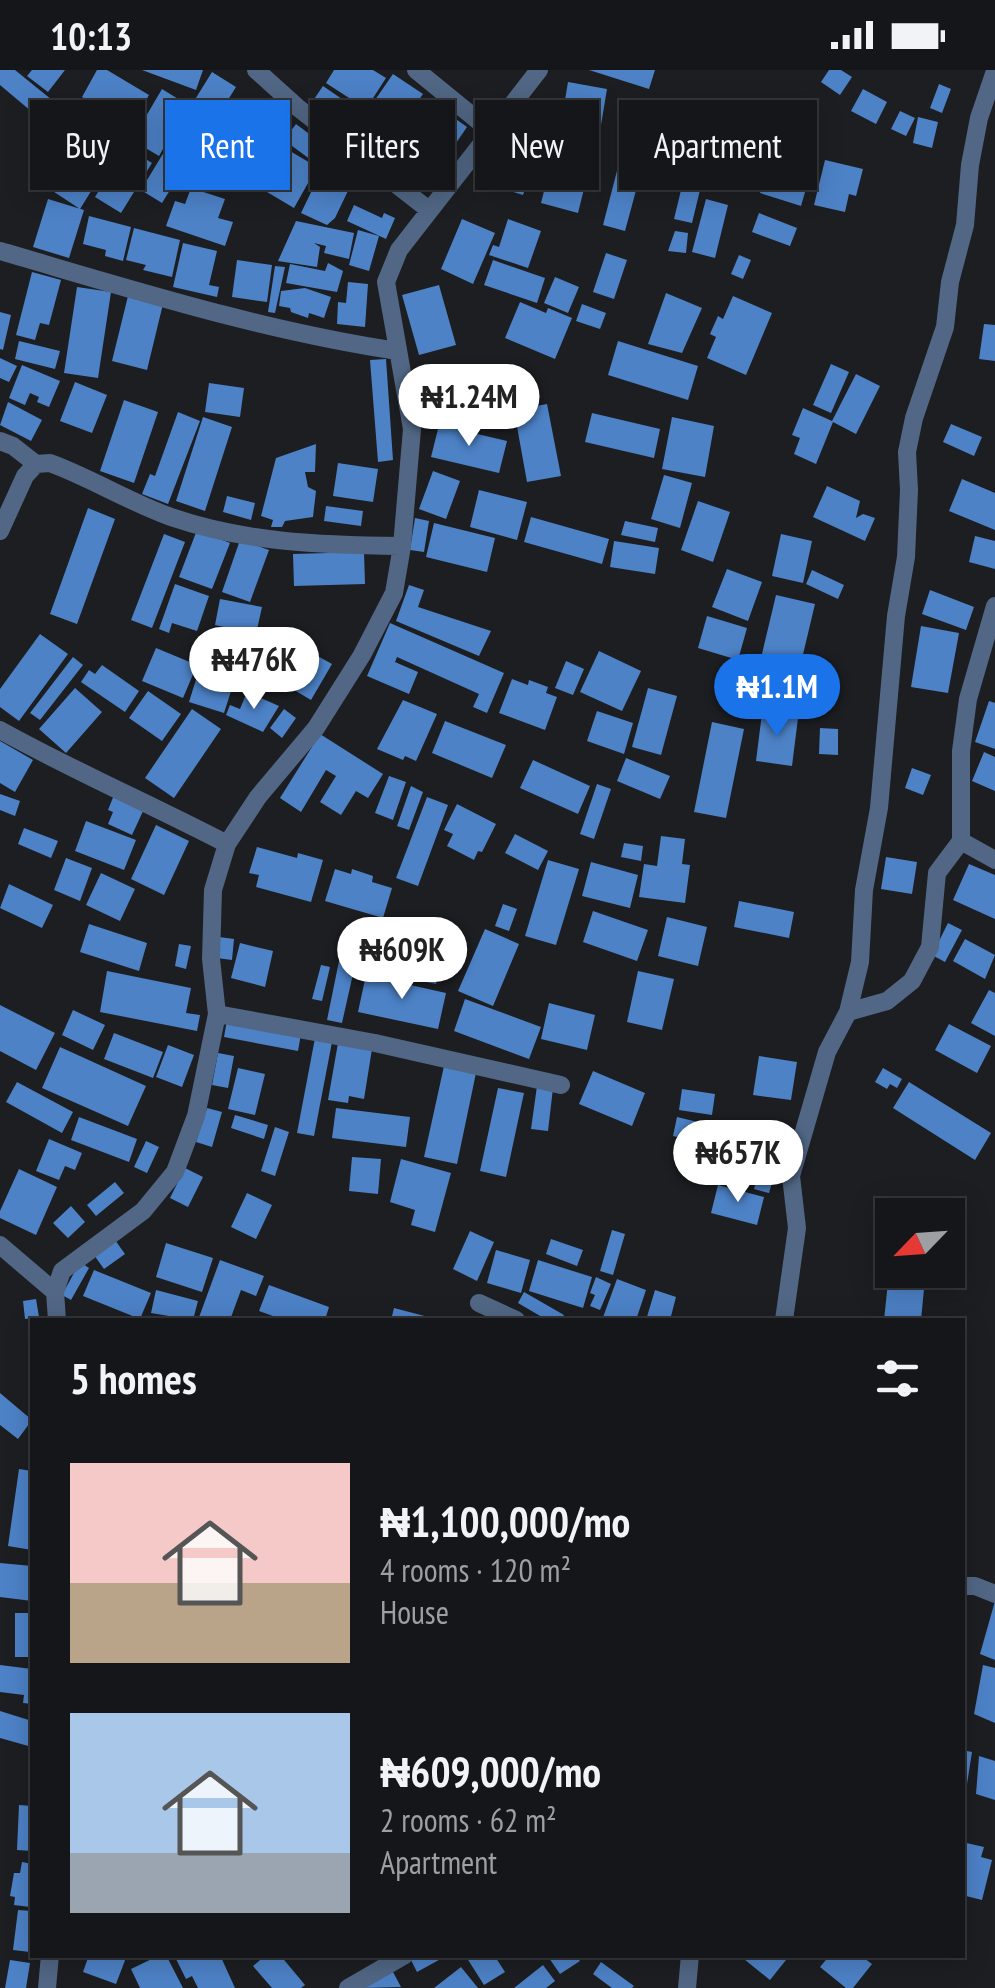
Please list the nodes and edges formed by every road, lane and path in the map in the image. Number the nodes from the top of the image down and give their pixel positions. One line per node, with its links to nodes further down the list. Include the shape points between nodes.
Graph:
1 (256, 70): 8 (street)
2 (416, 70): 6 (street)
3 (539, 70): 5 (street)
4 (995, 71): 20 (street, via 973,149 946,327 906,452 906,557 860,962)
5 (516, 100)
6 (475, 118)
7 (475, 153): 8 (street)
8 (429, 210): 10 (street, via 386,282)
9 (0, 251): 10 (street, via 333,341)
10 (398, 350): 14 (street, via 412,429)
11 (0, 441): 12 (street)
12 (36, 464): 13 (street); 14 (street, via 50,462 172,517 250,539)
13 (0, 531)
14 (402, 546): 18 (street, via 394,593 362,656)
15 (995, 606): 17 (street, via 968,699)
16 (0, 730): 18 (street)
17 (961, 841): 19 (street); 20 (street, via 937,874 930,947 912,981 887,1000)
18 (227, 844): 21 (street, via 213,890)
19 (995, 860)
20 (848, 1012): 28 (street, via 827,1052 791,1176 797,1228)
21 (217, 1014): 22 (street); 24 (street, via 196,1116 175,1172 143,1211 62,1271)
22 (561, 1085)
23 (0, 1245): 24 (street)
24 (55, 1292): 26 (street)
25 (479, 1303): 27 (street)
26 (57, 1318)
27 (512, 1318)
28 (784, 1318)
29 (965, 1586): 30 (street)
30 (995, 1594)
31 (50, 1958): 34 (street)
32 (400, 1958): 35 (street)
33 (690, 1958): 36 (street)
34 (48, 1988)
35 (348, 1988)
36 (687, 1988)

